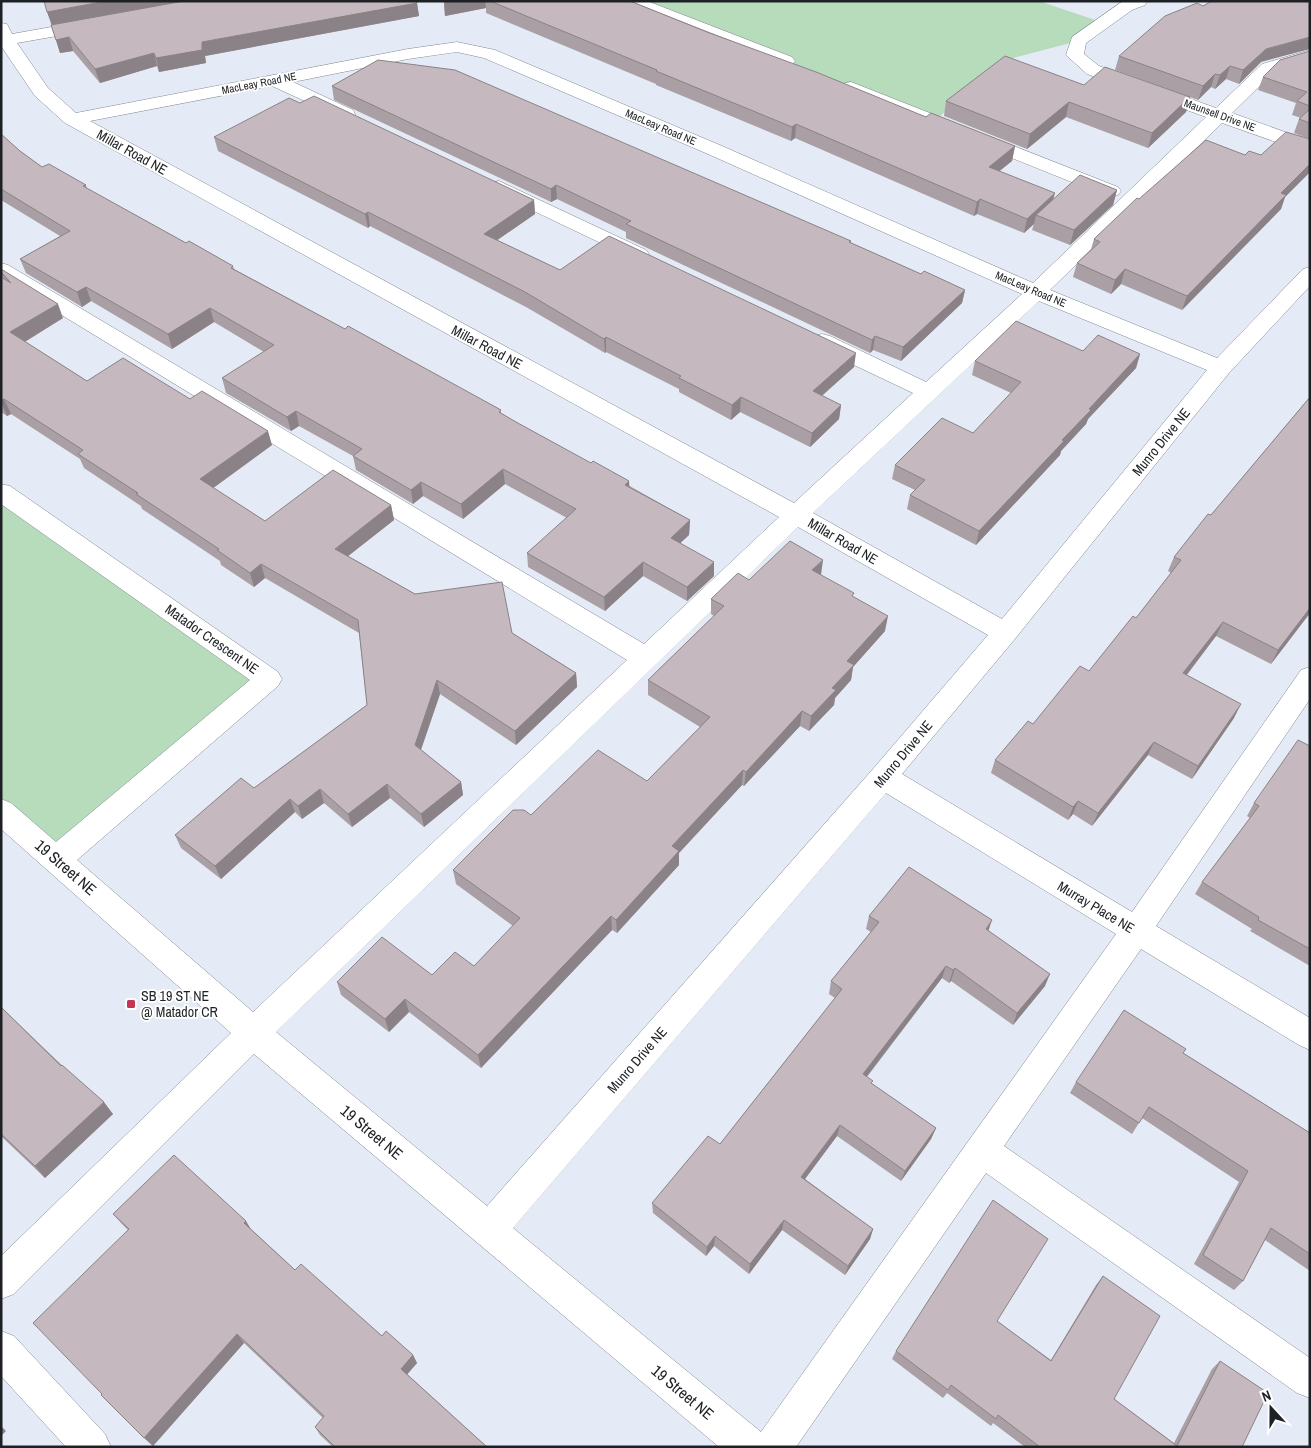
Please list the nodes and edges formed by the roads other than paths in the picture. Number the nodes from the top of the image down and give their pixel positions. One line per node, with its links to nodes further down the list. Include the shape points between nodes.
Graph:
1 (631, 1): 6 (street)
2 (1139, 1): 9 (street, Maunsell Drive NE, via 1126,6 1078,41 1075,55 1093,70)
3 (112, 22): 4 (street)
4 (3, 36): 10 (street, Millar Road NE, via 41,92)
5 (1310, 54): 9 (street, via 1268,68)
6 (806, 70)
7 (275, 80): 10 (street, MacLeay Road NE); 11 (street); 18 (street, MacLeay Road NE, via 456,47 489,54)
8 (834, 80): 14 (street)
9 (1219, 115): 12 (street, Maunsell Drive NE); 14 (street)
10 (72, 119): 23 (street, Millar Road NE)
11 (364, 123)
12 (1310, 148)
13 (481, 178): 15 (street)
14 (1131, 199): 18 (street)
15 (660, 264)
16 (1, 269): 25 (street)
17 (1310, 273): 20 (street, Munro Drive NE)
18 (1036, 292): 20 (street, MacLeay Road NE); 21 (street)
19 (804, 332): 21 (street)
20 (1221, 368): 24 (street, Munro Drive NE)
21 (929, 392): 23 (street)
22 (1, 492): 29 (street, Matador Crescent NE, via 269,679)
23 (796, 515): 24 (street, Millar Road NE); 25 (street)
24 (1004, 633): 27 (street, Munro Drive NE)
25 (646, 658): 31 (street)
26 (1310, 677): 30 (street)
27 (883, 777): 30 (street, Murray Place NE); 34 (street, Munro Drive NE)
28 (1, 812): 29 (street, 19 Street NE)
29 (57, 859): 31 (street, 19 Street NE)
30 (1136, 932): 32 (street, Murray Place NE); 33 (street)
31 (253, 1033): 34 (street, 19 Street NE); 35 (street)
32 (1310, 1035)
33 (981, 1150): 37 (street); 40 (street)
34 (490, 1229): 39 (street, 19 Street NE)
35 (1, 1281)
36 (1, 1349): 38 (street)
37 (1310, 1380)
38 (92, 1447)
39 (749, 1447)
40 (773, 1447)

